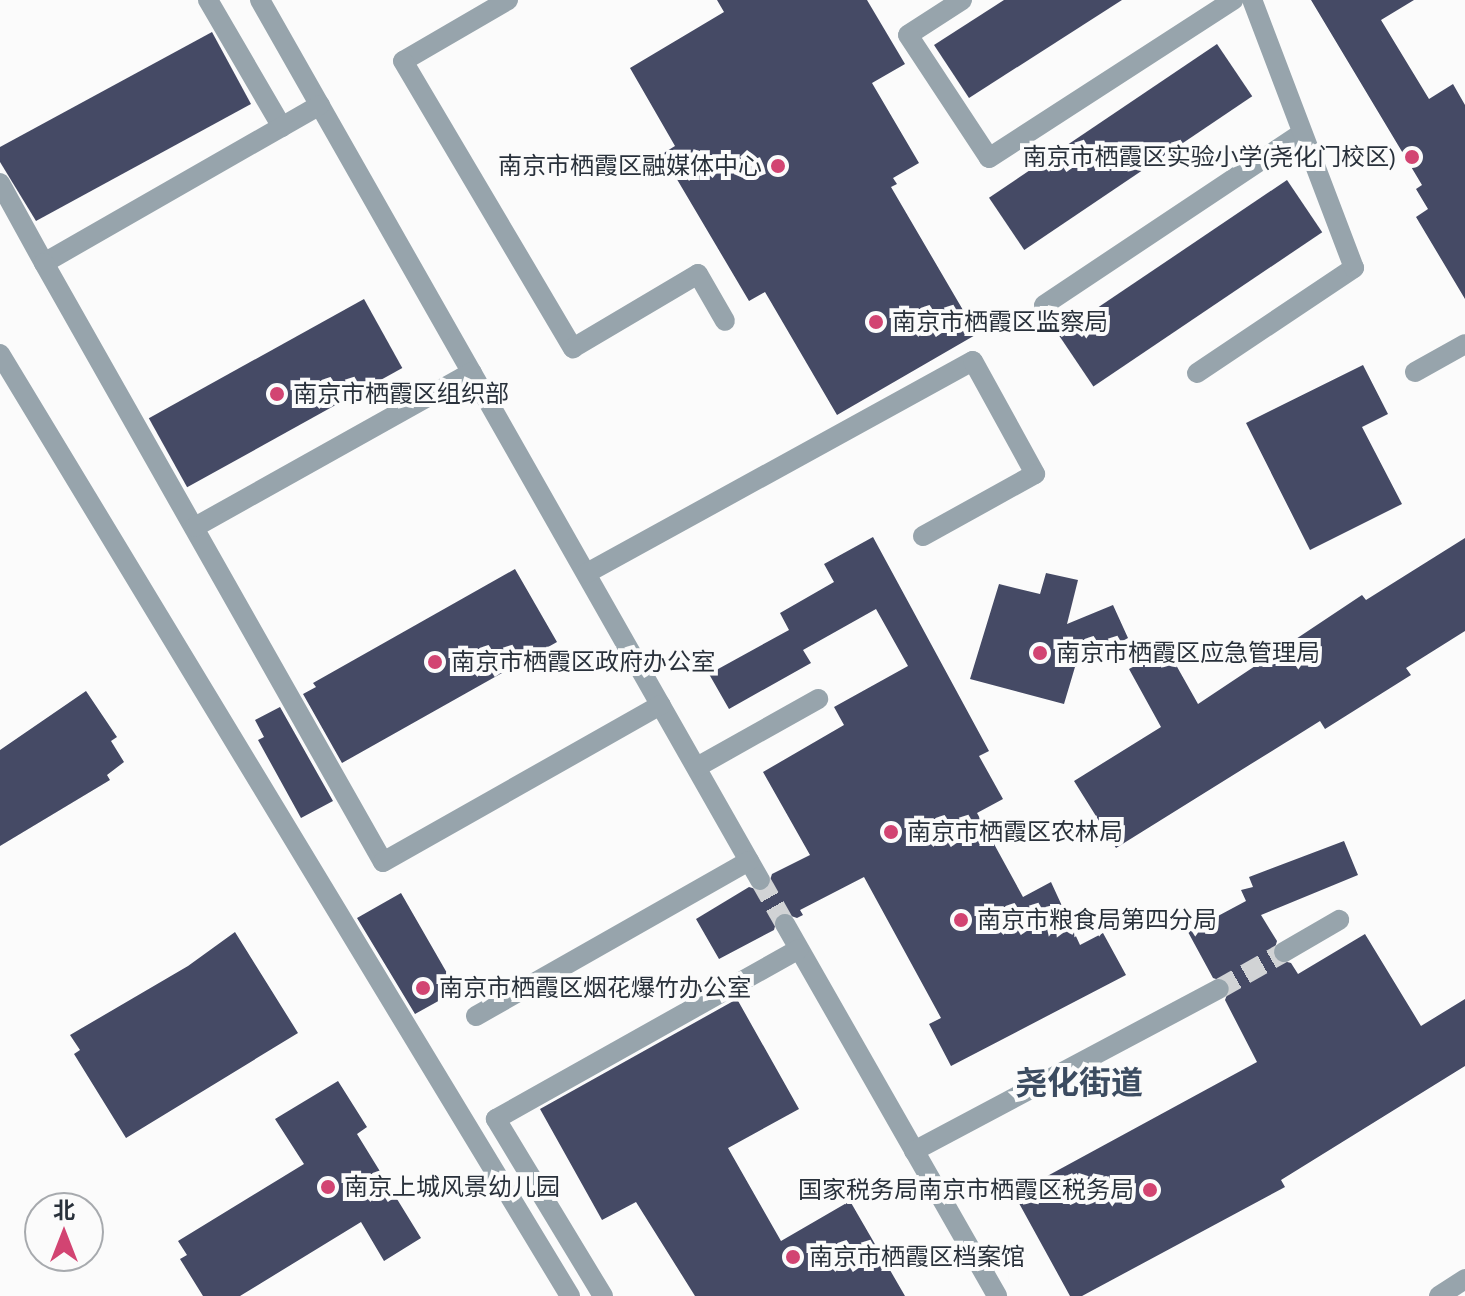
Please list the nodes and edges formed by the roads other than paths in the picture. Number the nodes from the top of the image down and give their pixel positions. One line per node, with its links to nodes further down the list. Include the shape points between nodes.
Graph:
1 (208, 0): 8 (street)
2 (260, 0): 7 (street)
3 (508, 0): 13 (street, via 403,61 573,348 698,274)
4 (962, 0): 5 (street, via 908,35 989,158)
5 (1233, 0)
6 (1252, 0): 9 (street)
7 (320, 105): 8 (street); 16 (street)
8 (282, 127): 11 (street)
9 (1302, 133): 12 (street); 18 (street, via 1354,268)
10 (0, 183): 11 (street)
11 (44, 263): 19 (street)
12 (1044, 305)
13 (725, 321)
14 (1465, 344): 17 (street)
15 (0, 354): 35 (street)
16 (472, 372): 19 (street); 21 (street)
17 (1415, 372)
18 (1197, 373)
19 (195, 527): 23 (street, via 383,862)
20 (923, 536): 21 (street, via 1035,474 973,361)
21 (587, 573): 23 (street)
22 (818, 699): 24 (street)
23 (661, 705): 24 (street)
24 (697, 767): 25 (street)
25 (749, 861): 26 (street); 32 (street)
26 (760, 880)
27 (1339, 920): 30 (street)
28 (785, 924): 29 (street)
29 (799, 949): 33 (street); 36 (street, via 496,1119)
30 (1284, 952)
31 (1219, 989): 33 (street)
32 (476, 1016)
33 (914, 1151): 37 (street)
34 (1465, 1279): 38 (street)
35 (570, 1296)
36 (603, 1296)
37 (997, 1296)
38 (1439, 1296)

